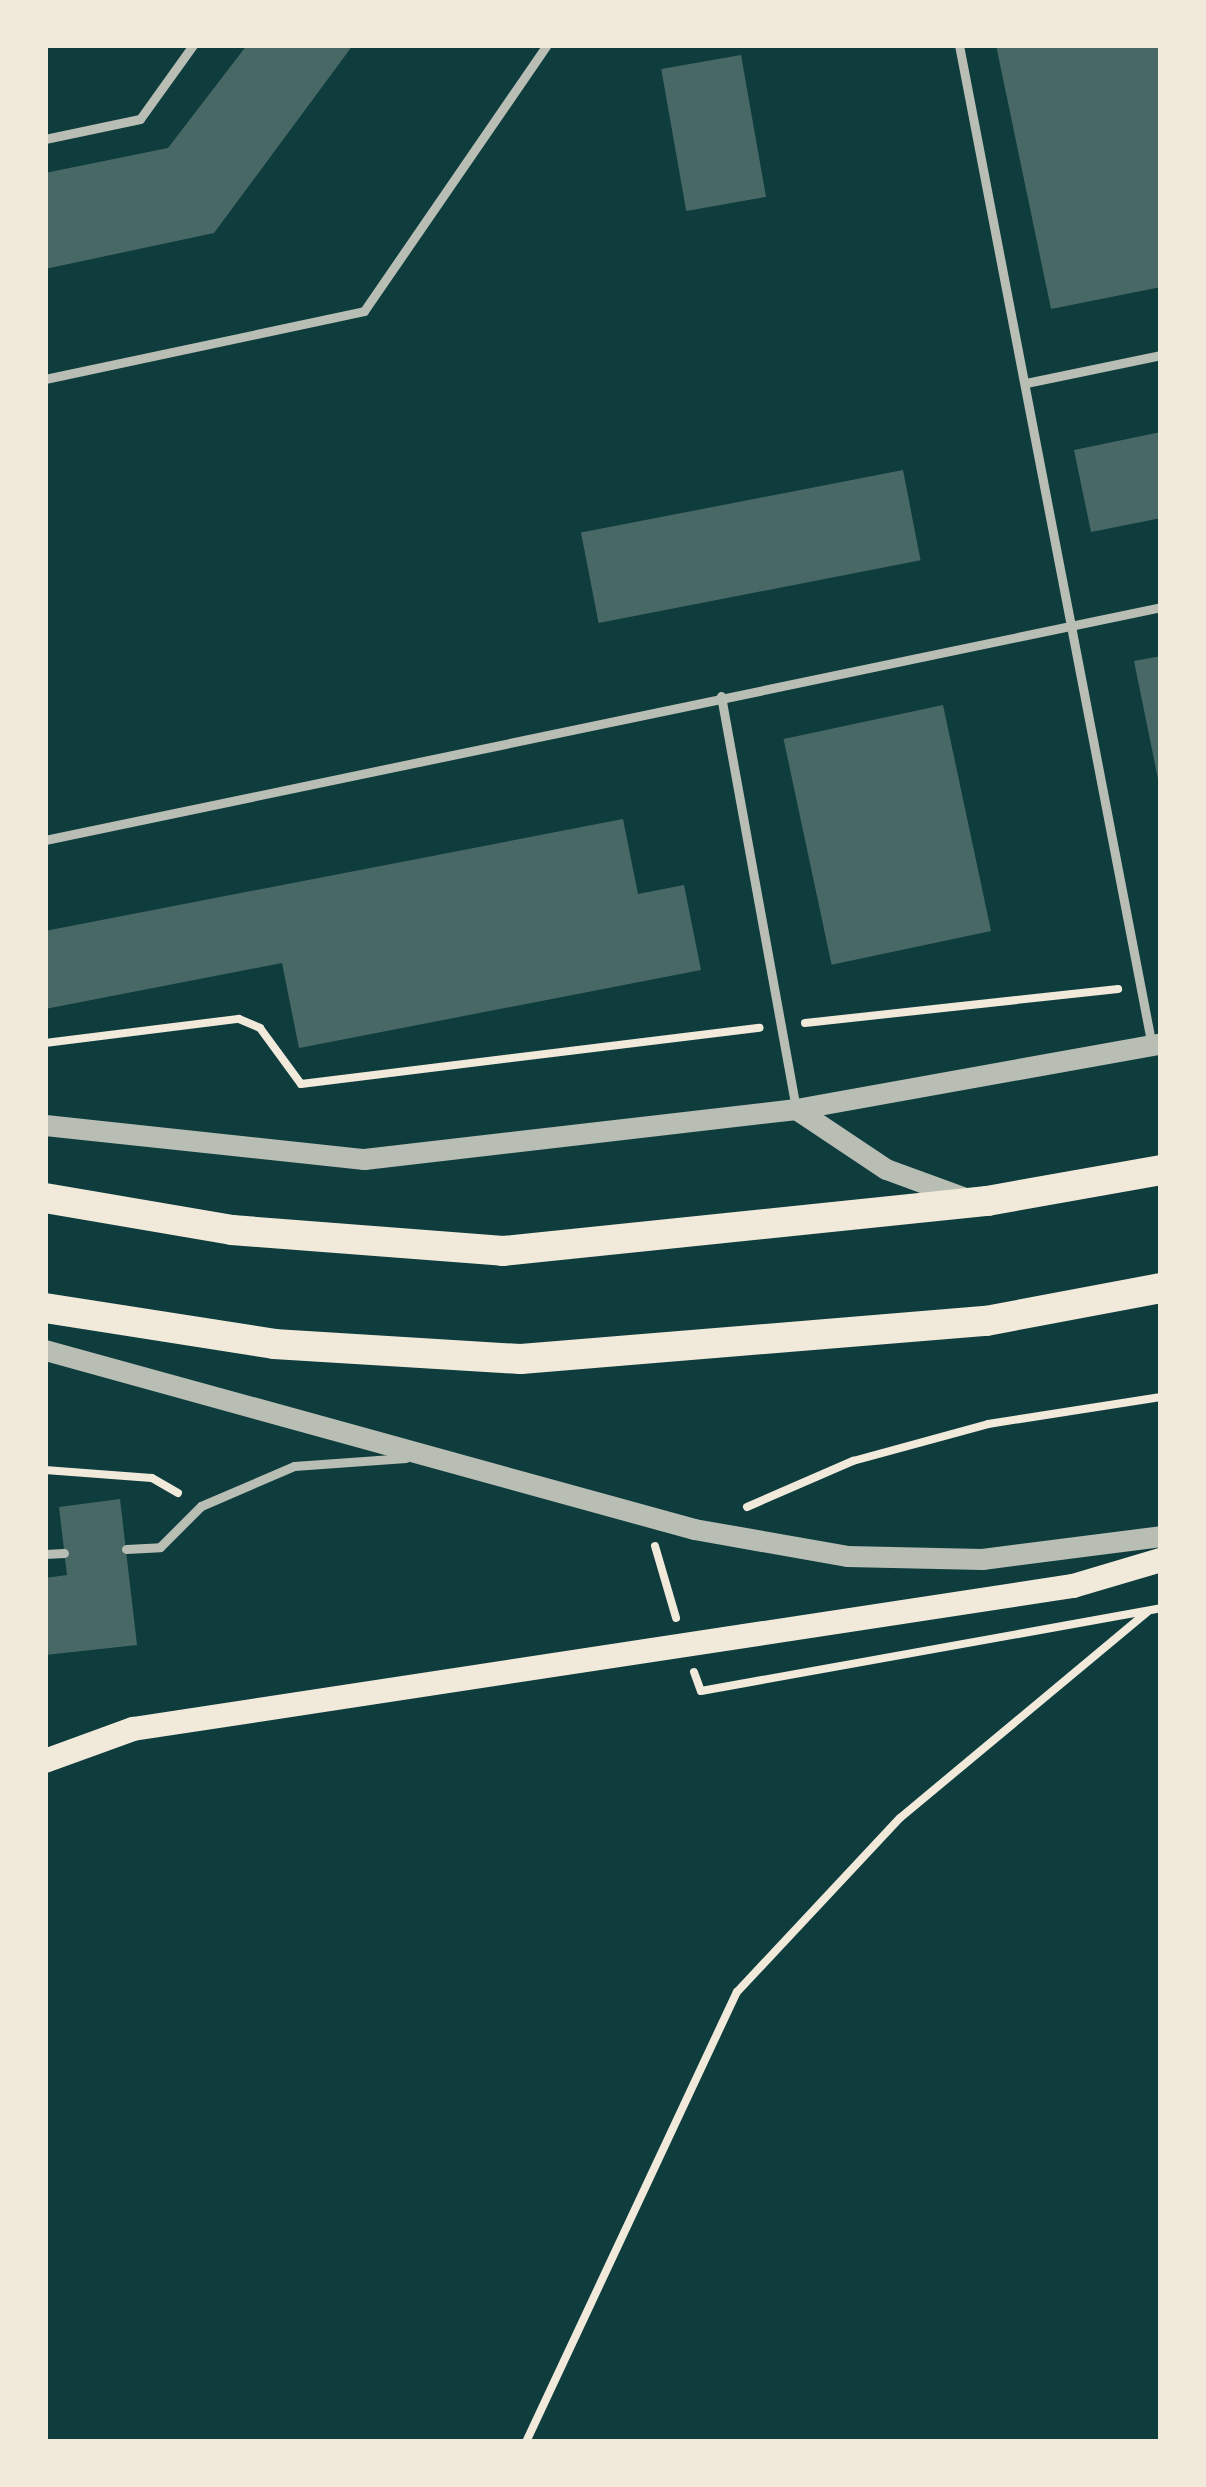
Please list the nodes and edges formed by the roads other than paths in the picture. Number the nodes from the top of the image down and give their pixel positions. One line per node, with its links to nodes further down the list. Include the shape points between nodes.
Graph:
1 (193, 45): 4 (lane, via 140,119)
2 (547, 45): 6 (lane, via 364,311)
3 (958, 45): 7 (lane)
4 (45, 140)
5 (1161, 355): 7 (lane)
6 (45, 379)
7 (1026, 382): 9 (lane)
8 (1161, 607): 9 (lane)
9 (1073, 622): 10 (lane); 12 (lane, via 1138,987)
10 (721, 697): 11 (lane); 13 (lane)
11 (45, 840)
12 (1156, 1044): 13 (street)
13 (796, 1109): 14 (street, via 364,1160); 17 (street, via 886,1169)
14 (45, 1125)
15 (1161, 1170): 17 (main road)
16 (45, 1198): 17 (main road, via 232,1230 503,1251)
17 (986, 1202)
18 (1161, 1288): 19 (main road, via 986,1321 521,1359 274,1344)
19 (45, 1308)
20 (45, 1351): 21 (street)
21 (418, 1458): 22 (street, via 847,1556 982,1559); 23 (lane, via 294,1466 201,1506 160,1547)
22 (1161, 1535)
23 (126, 1549)
24 (64, 1553): 25 (lane)
25 (45, 1554)
26 (1161, 1560): 27 (main road, via 1073,1586 133,1729)
27 (45, 1761)

